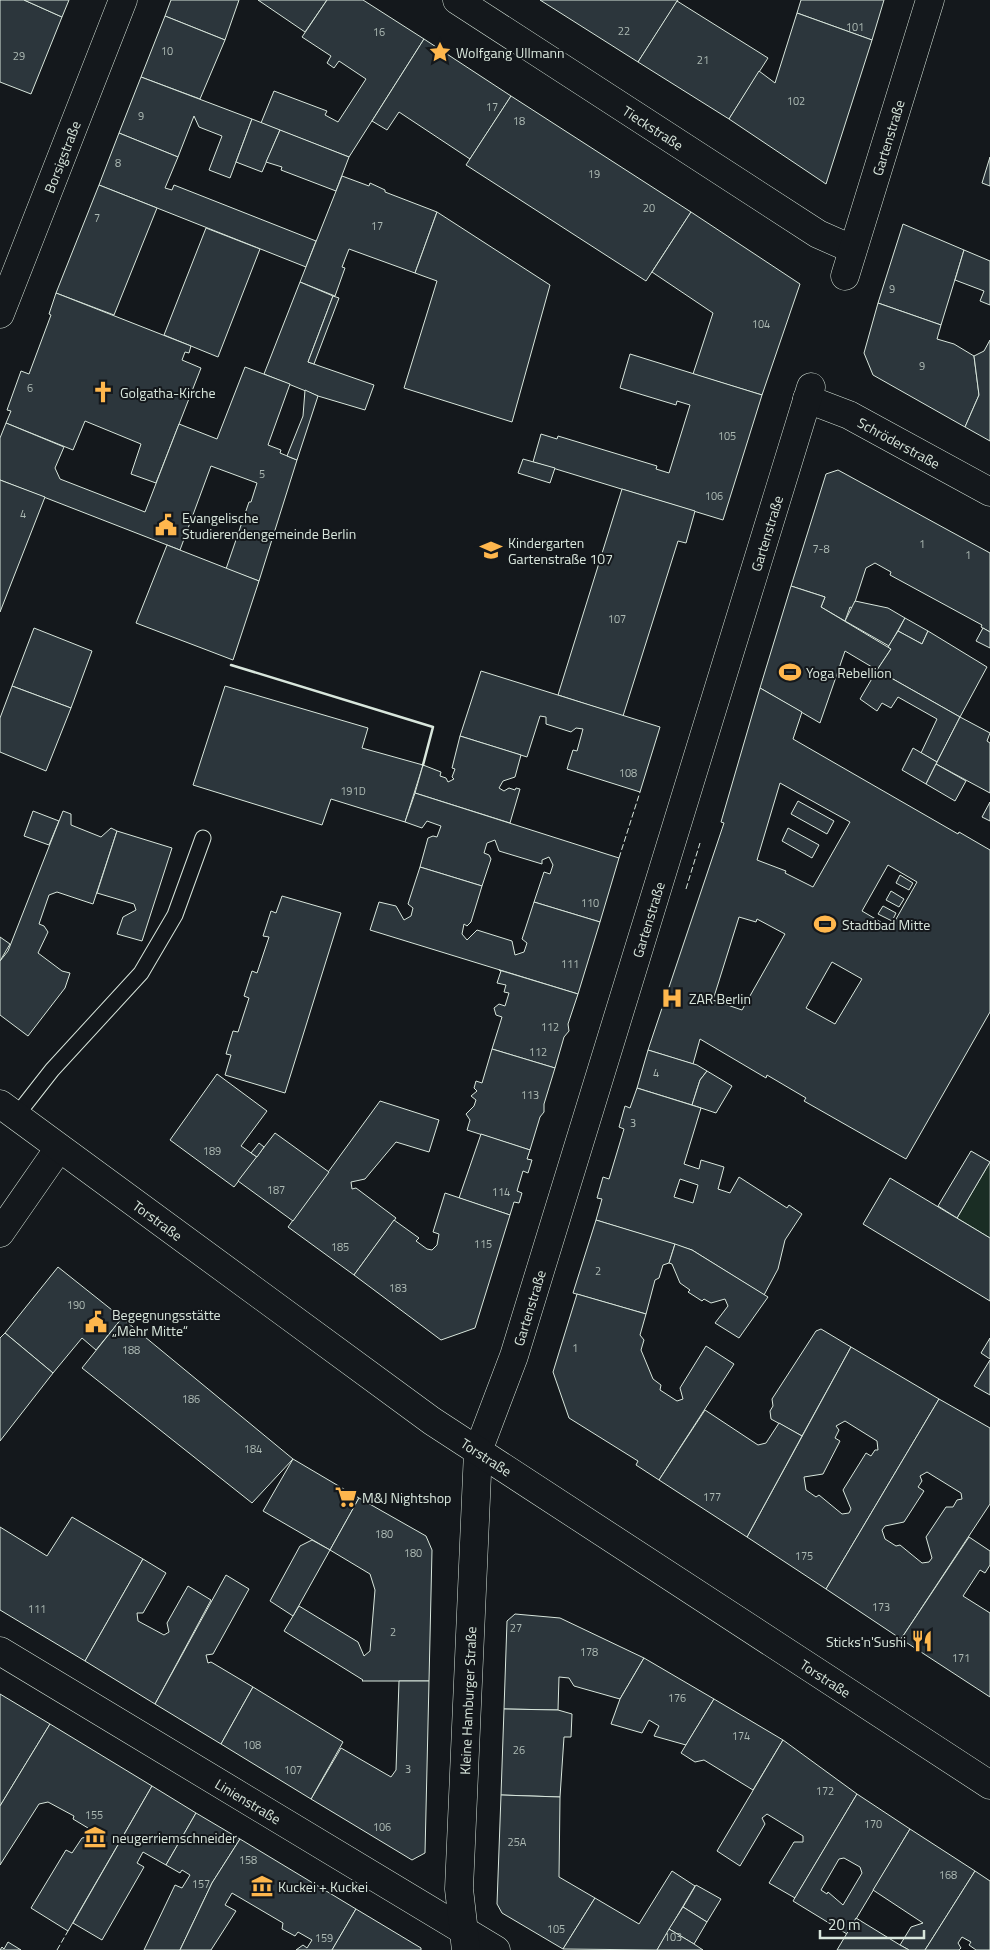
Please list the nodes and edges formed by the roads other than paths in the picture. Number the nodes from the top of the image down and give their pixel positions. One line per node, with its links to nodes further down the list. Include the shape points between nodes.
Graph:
1 (123, 0): 6 (street, Borsigstraße)
2 (930, 0): 4 (street, Gartenstraße)
3 (473, 4): 4 (street, Tieckstraße, via 818,234)
4 (852, 249): 5 (street, Gartenstraße)
5 (845, 276)
6 (0, 314)
7 (809, 393): 8 (street, Schröderstraße); 13 (street, Gartenstraße, via 512,1362)
8 (990, 492)
9 (203, 838): 10 (lane, via 175,915 141,973 52,1070)
10 (8, 1110): 11 (street, Torstraße)
11 (59, 1148): 12 (street); 13 (street, Torstraße, via 273,1306)
12 (0, 1233)
13 (478, 1451): 15 (street, Torstraße); 16 (street, Kleine Hamburger Straße, via 459,1889)
14 (0, 1651): 16 (street, Linienstraße)
15 (990, 1785)
16 (464, 1940): 17 (street, Linienstraße)
17 (496, 1950)

